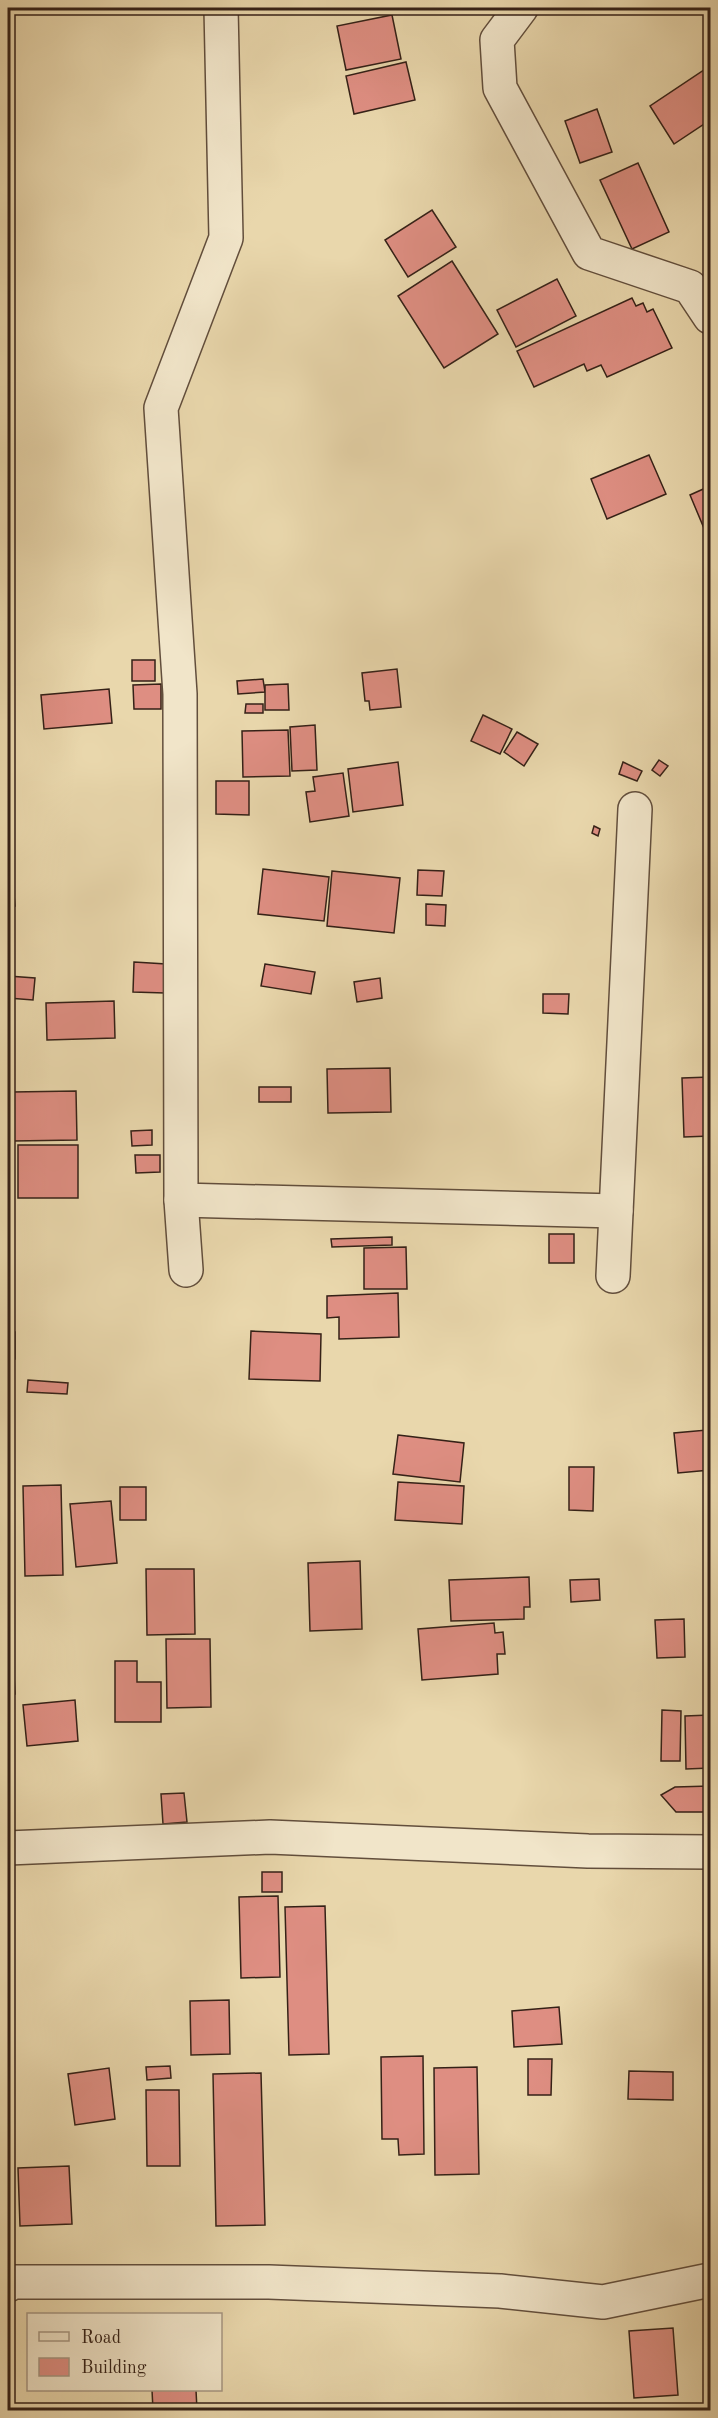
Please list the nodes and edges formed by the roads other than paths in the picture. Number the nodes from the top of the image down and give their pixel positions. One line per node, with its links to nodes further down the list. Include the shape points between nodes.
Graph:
1 (221, 8): 5 (street, via 226,238 162,408 180,694)
2 (521, 8): 3 (street, via 497,40 500,88 589,253 690,287)
3 (711, 317)
4 (634, 809): 6 (street)
5 (181, 1200): 6 (street); 7 (street)
6 (616, 1211): 8 (street)
7 (186, 1270)
8 (614, 1276)
9 (8, 1848): 10 (street, via 270,1837 588,1851)
10 (711, 1852)
11 (711, 2280): 12 (street, via 603,2302 500,2291 269,2282)
12 (8, 2285)

